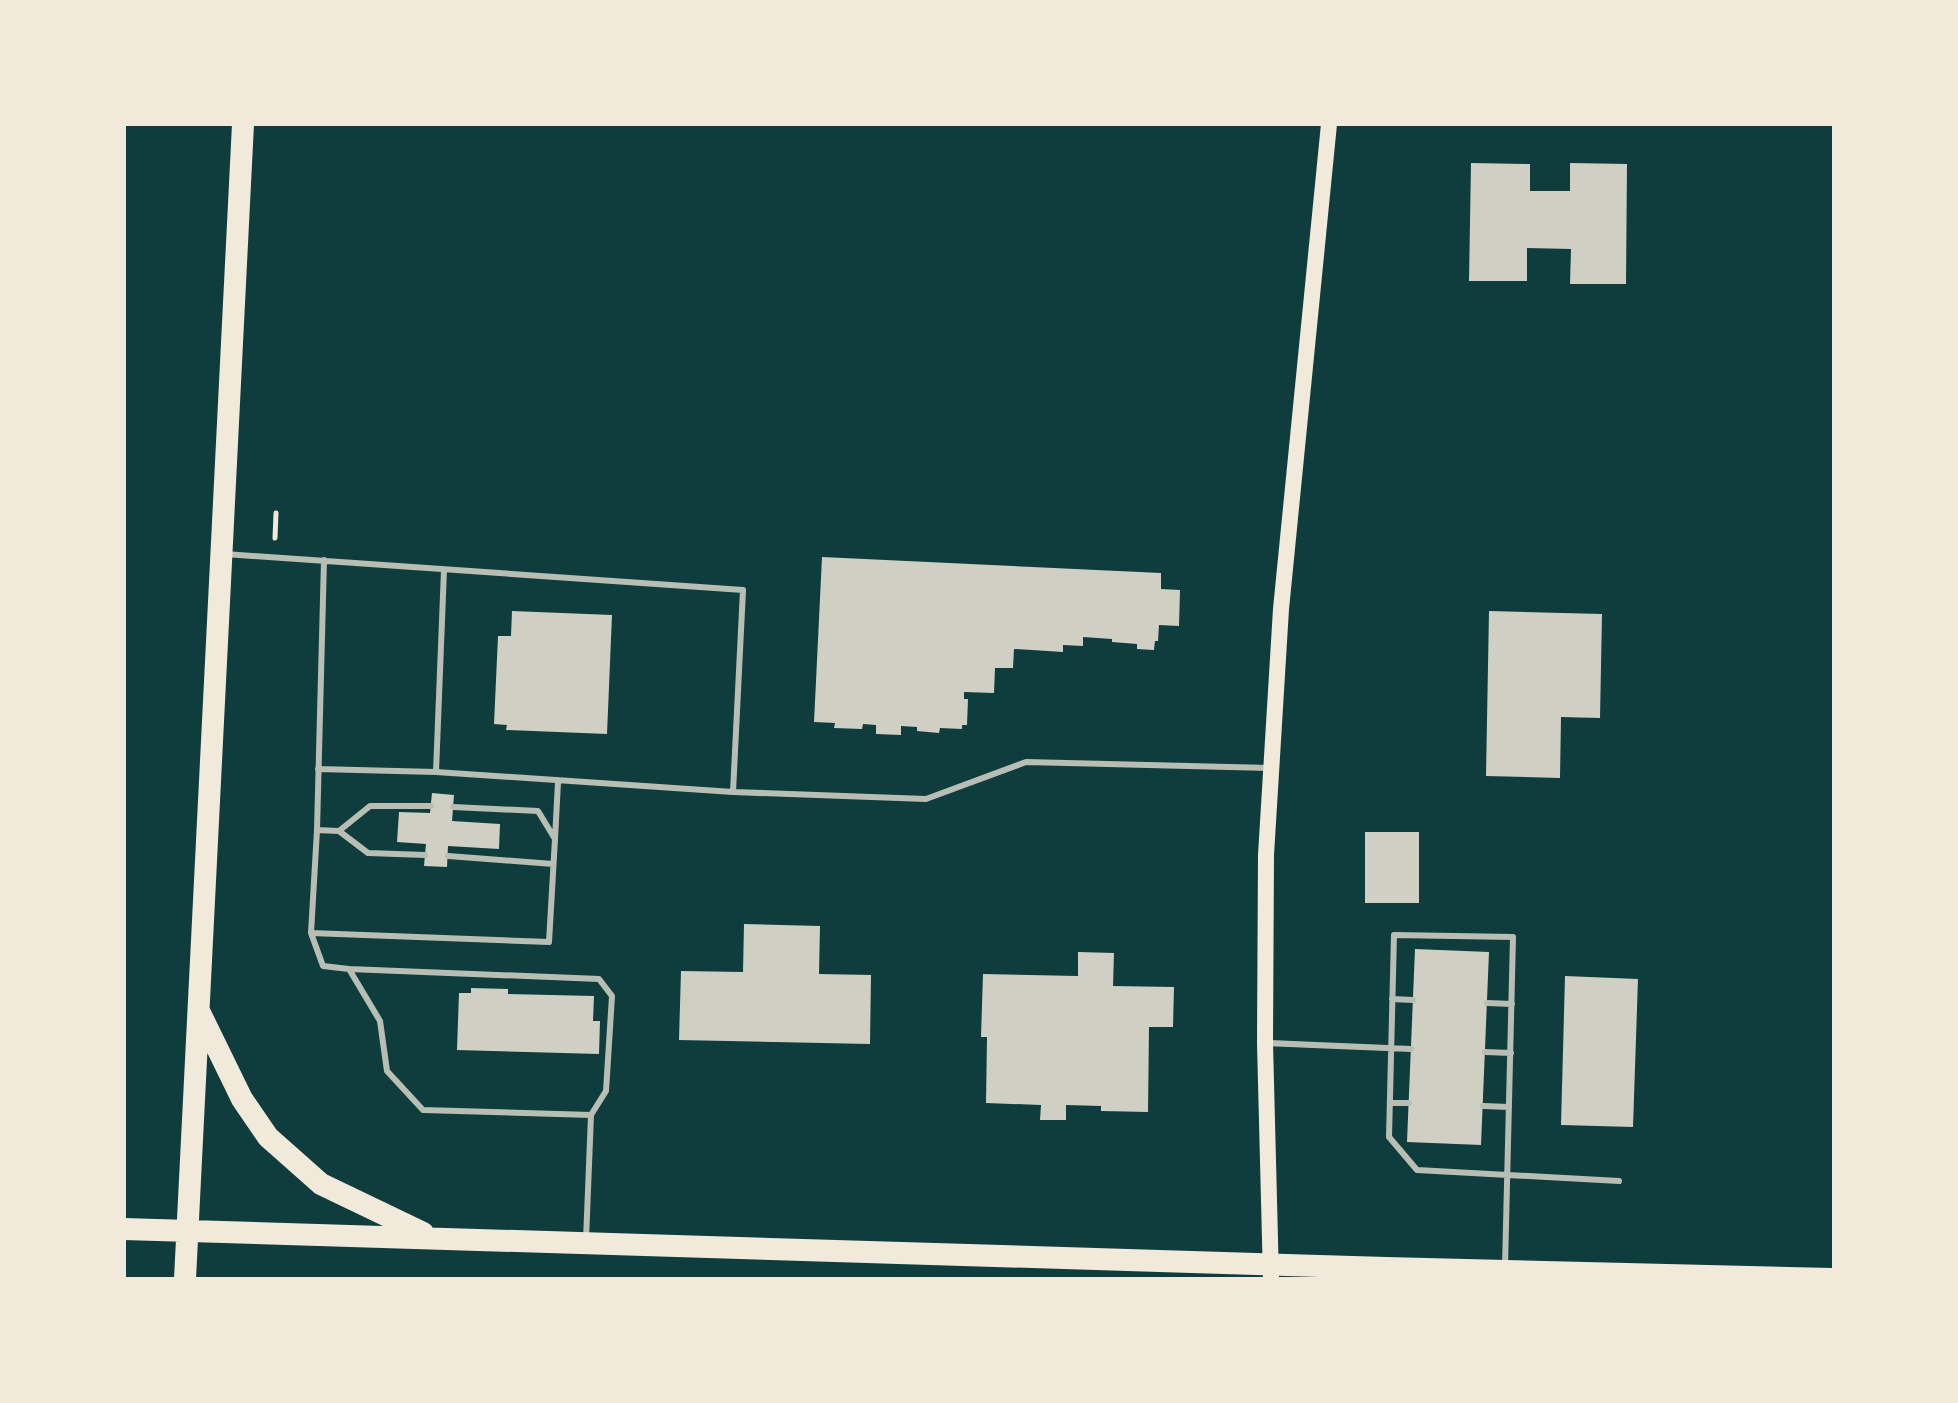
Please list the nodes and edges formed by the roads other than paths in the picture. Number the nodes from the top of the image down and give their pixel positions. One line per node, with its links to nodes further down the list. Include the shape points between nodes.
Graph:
1 (243, 124): 3 (highway)
2 (1329, 124): 6 (main road, via 1290,499)
3 (222, 553): 4 (lane); 25 (highway)
4 (324, 560): 5 (lane); 7 (lane)
5 (444, 570): 8 (lane); 10 (lane, via 743,590)
6 (1270, 768): 10 (lane, via 1026,762 926,799); 26 (main road)
7 (318, 769): 8 (lane); 13 (lane)
8 (436, 772): 9 (lane)
9 (558, 782): 10 (lane); 15 (lane)
10 (733, 792)
11 (431, 806): 14 (lane, via 370,806)
12 (453, 807): 15 (lane, via 538,811)
13 (317, 830): 14 (lane); 19 (lane)
14 (339, 831): 16 (lane, via 368,853)
15 (555, 839): 18 (lane)
16 (425, 855)
17 (448, 856): 18 (lane)
18 (553, 864): 19 (lane, via 549,942)
19 (311, 933): 20 (lane, via 323,966)
20 (349, 969): 35 (lane, via 380,1021 387,1071 423,1110); 35 (lane, via 599,979 612,996 606,1091)
21 (1392, 999): 22 (lane); 24 (lane, via 1394,935 1513,937); 27 (lane)
22 (1413, 1000)
23 (1487, 1003): 24 (lane)
24 (1512, 1004): 30 (lane)
25 (199, 1011): 39 (highway); 40 (highway, via 242,1099 268,1137 321,1184)
26 (1265, 1043): 27 (lane); 43 (main road)
27 (1391, 1048): 28 (lane); 31 (lane)
28 (1411, 1049)
29 (1485, 1052): 30 (lane)
30 (1511, 1053): 34 (lane)
31 (1390, 1103): 32 (lane); 36 (lane, via 1389,1137 1417,1170)
32 (1409, 1103)
33 (1483, 1106): 34 (lane)
34 (1509, 1107): 36 (lane)
35 (591, 1115): 41 (lane)
36 (1507, 1175): 37 (lane); 42 (lane)
37 (1619, 1181)
38 (124, 1229): 39 (highway)
39 (188, 1230): 40 (highway); 44 (highway)
40 (431, 1238): 41 (highway)
41 (586, 1242): 43 (highway)
42 (1505, 1271): 43 (highway); 45 (highway)
43 (1271, 1272)
44 (185, 1279)
45 (1832, 1279)

